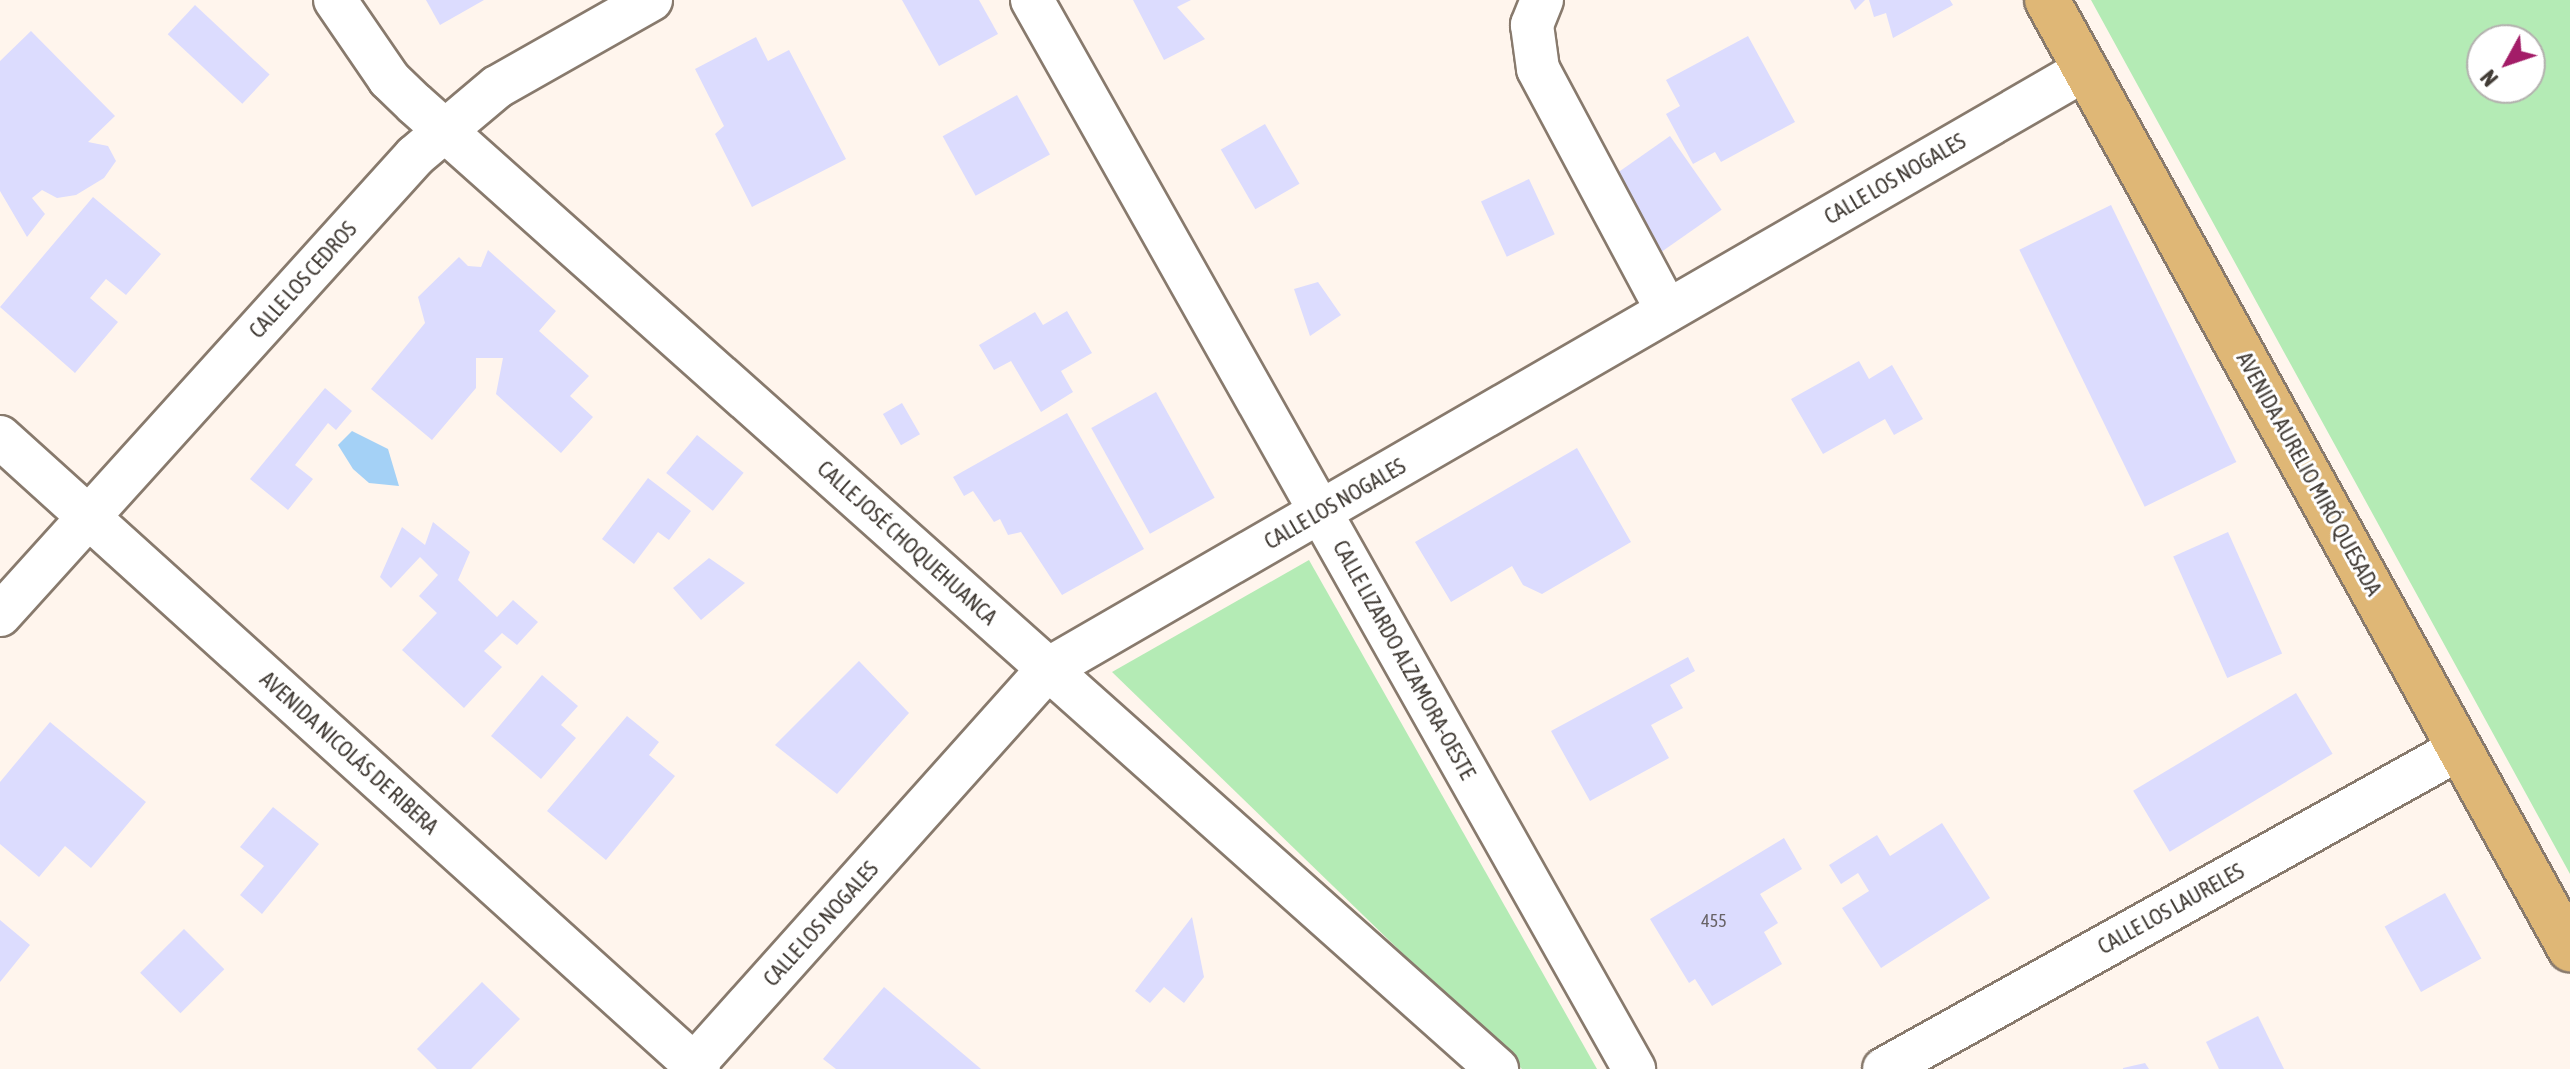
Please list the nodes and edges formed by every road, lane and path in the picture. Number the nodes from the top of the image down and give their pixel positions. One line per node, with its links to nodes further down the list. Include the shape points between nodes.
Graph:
1 (335, 0): 7 (street, CALLE JOSÉ CHOQUEHUANCA, via 389,79)
2 (651, 0): 7 (street, CALLE LOS CEDROS, via 497,87)
3 (1032, 0): 10 (street, CALLE LIZARDO ALZAMORA-OESTE)
4 (1542, 0): 8 (street, via 1532,25 1538,69)
5 (2047, 0): 6 (main road, AVENIDA AURELIO MIRÓ QUESADA)
6 (2086, 69): 8 (street, CALLE LOS NOGALES); 14 (main road, AVENIDA AURELIO MIRÓ QUESADA)
7 (446, 131): 11 (street, CALLE LOS CEDROS, via 415,156); 13 (street, CALLE JOSÉ CHOQUEHUANCA)
8 (1667, 311): 10 (street, CALLE LOS NOGALES)
9 (0, 437): 11 (street, AVENIDA NICOLÁS DE RIBERA)
10 (1321, 513): 13 (street, CALLE LOS NOGALES); 18 (street, CALLE LIZARDO ALZAMORA-OESTE)
11 (88, 517): 12 (street, CALLE LOS CEDROS); 16 (street, AVENIDA NICOLÁS DE RIBERA)
12 (0, 615)
13 (1048, 669): 16 (street, CALLE LOS NOGALES); 17 (street, CALLE JOSÉ CHOQUEHUANCA)
14 (2459, 749): 15 (main road, AVENIDA AURELIO MIRÓ QUESADA); 19 (street, CALLE LOS LAURELES)
15 (2570, 949)
16 (694, 1067)
17 (1497, 1069)
18 (1634, 1069)
19 (1884, 1069)

